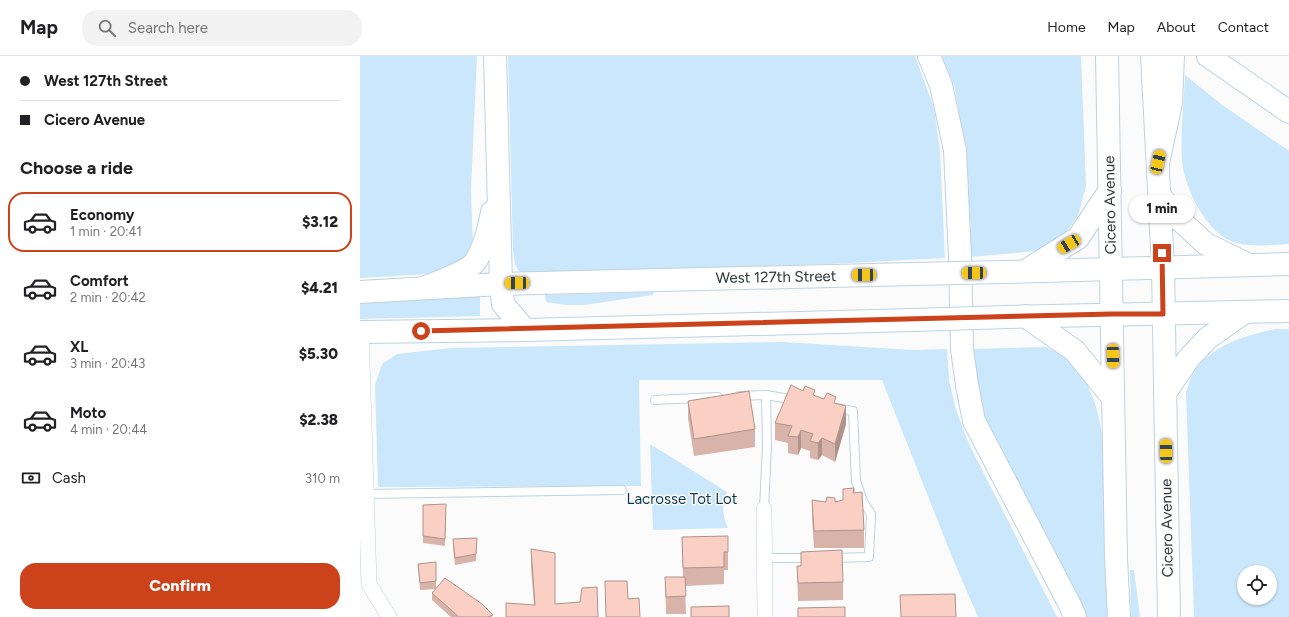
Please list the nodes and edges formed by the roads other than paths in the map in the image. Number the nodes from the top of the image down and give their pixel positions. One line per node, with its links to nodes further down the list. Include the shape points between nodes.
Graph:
1 (495, 56): 9 (main road)
2 (929, 56): 39 (main road, via 941,85 955,150 962,349 974,421)
3 (1152, 56): 8 (main road, Cicero Avenue)
4 (1173, 56): 8 (main road, via 1171,103)
5 (1208, 56): 7 (main road)
6 (1107, 57): 10 (main road, Cicero Avenue)
7 (1289, 112)
8 (1158, 162): 11 (main road, Cicero Avenue)
9 (498, 184): 17 (main road); 18 (main road, via 488,232 475,263 453,276)
10 (1110, 190): 15 (main road, Cicero Avenue); 16 (main road, via 1078,238)
11 (1159, 195): 13 (main road, via 1181,221 1206,244); 14 (main road, Cicero Avenue)
12 (1289, 264): 13 (main road, West 127th Street)
13 (1250, 265): 14 (main road, West 127th Street)
14 (1163, 267): 15 (main road, West 127th Street); 23 (main road, Cicero Avenue)
15 (1112, 268): 16 (main road, West 127th Street); 22 (main road, Cicero Avenue)
16 (1027, 270): 17 (main road, West 127th Street, bridge)
17 (501, 284): 18 (main road, West 127th Street); 25 (main road, via 503,304)
18 (423, 288): 19 (main road, West 127th Street)
19 (360, 292)
20 (1289, 311): 21 (main road)
21 (1245, 312): 23 (main road); 27 (main road, via 1208,338 1189,358)
22 (1112, 314): 23 (main road); 24 (main road); 29 (main road, Cicero Avenue)
23 (1163, 314): 27 (main road, Cicero Avenue)
24 (1016, 316): 25 (main road, bridge); 29 (main road, via 1075,351)
25 (525, 330): 26 (main road)
26 (361, 332): 34 (street)
27 (1164, 393): 41 (main road, Cicero Avenue)
28 (766, 395): 30 (lane); 31 (lane); 35 (lane)
29 (1113, 398): 40 (main road, Cicero Avenue)
30 (655, 400)
31 (802, 402)
32 (831, 407): 36 (lane, via 853,411 856,481 862,501 871,514 869,557)
33 (622, 490): 34 (lane)
34 (366, 494): 37 (street, via 369,584)
35 (764, 509): 36 (street)
36 (765, 558): 38 (street)
37 (389, 617)
38 (765, 617)
39 (1075, 617)
40 (1119, 617)
41 (1169, 617)

